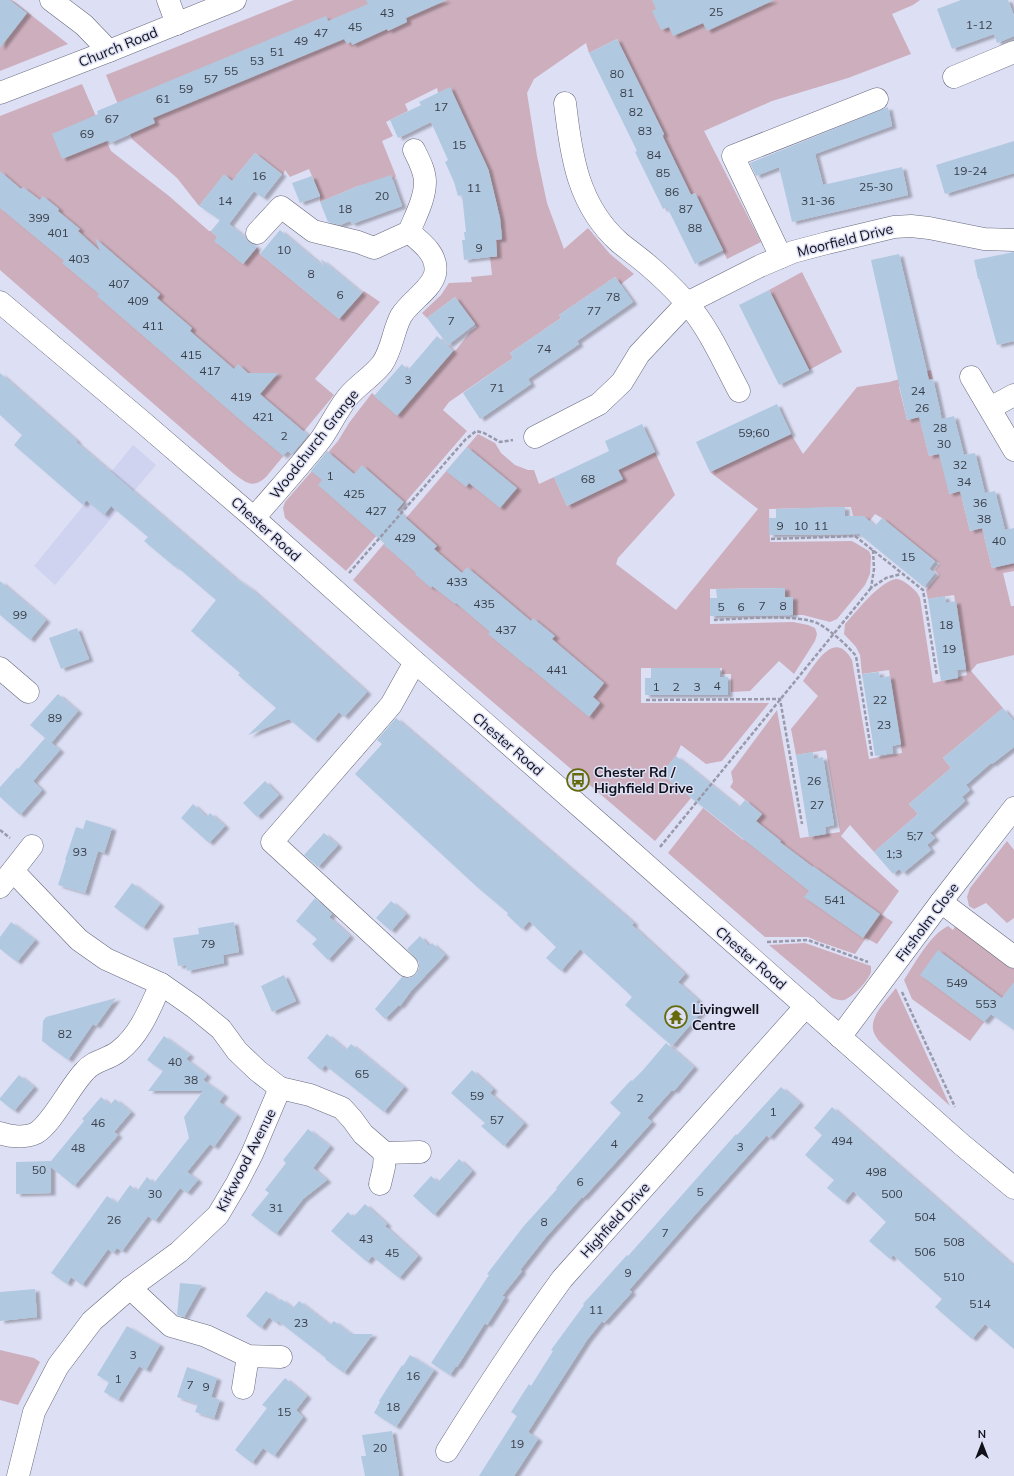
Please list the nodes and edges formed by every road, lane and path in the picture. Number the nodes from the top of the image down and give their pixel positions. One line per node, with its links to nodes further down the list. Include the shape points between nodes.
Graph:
1 (51, 0): 5 (main road, via 84,25)
2 (168, 0): 4 (main road)
3 (235, 0): 4 (main road, Church Road)
4 (177, 24): 5 (main road, Church Road)
5 (109, 51): 8 (main road, Church Road)
6 (1014, 52): 7 (main road)
7 (954, 77)
8 (0, 93)
9 (877, 99): 15 (main road, via 733,156)
10 (564, 103): 17 (main road, via 571,153 589,205 620,243 650,267)
11 (414, 150): 12 (main road, via 426,182 424,195)
12 (409, 232): 13 (main road, via 374,248 313,231 281,207); 24 (main road, Woodchurch Grange, via 431,252 435,267 432,282 401,316 382,363 348,397 321,438)
13 (257, 233)
14 (1014, 240): 15 (main road, Moorfield Drive, via 984,239 911,226 894,227 793,252)
15 (781, 258): 17 (main road, Moorfield Drive)
16 (0, 302): 24 (main road, Chester Road)
17 (687, 303): 19 (main road, via 706,329); 22 (main road, Moorfield Drive, via 639,354 622,382 599,404)
18 (971, 377): 21 (main road)
19 (739, 391)
20 (1014, 396): 21 (main road)
21 (990, 408): 23 (main road)
22 (535, 437): 29 (path, via 500,442 476,431 465,440)
23 (1014, 450)
24 (254, 518): 29 (main road, Chester Road)
25 (772, 539): 26 (path, via 855,536)
26 (873, 550): 27 (path); 28 (path)
27 (902, 574): 28 (path, via 886,578); 34 (path, via 923,590)
28 (871, 588): 31 (path)
29 (335, 590): 32 (main road, Chester Road)
30 (714, 620): 31 (path, via 793,618 819,624)
31 (833, 635): 36 (path); 38 (path, via 856,656)
32 (415, 662): 42 (main road, Chester Road); 46 (main road, via 390,705 272,842)
33 (0, 668): 35 (main road)
34 (937, 676)
35 (28, 692)
36 (780, 699): 37 (path); 40 (path); 42 (path)
37 (646, 700)
38 (872, 756)
39 (1014, 808): 44 (main road, Firsholm Close)
40 (802, 824)
41 (32, 846): 43 (main road)
42 (646, 865): 48 (main road, Chester Road)
43 (7, 879): 47 (main road, via 79,940 106,959)
44 (941, 902): 45 (main road); 49 (main road, Firsholm Close)
45 (1014, 957)
46 (407, 966)
47 (161, 984): 50 (main road, via 221,1030 237,1051); 51 (main road, via 134,1036 119,1051 94,1062 86,1069 45,1127 35,1134 23,1136)
48 (806, 1006): 49 (main road, Chester Road); 60 (main road, Highfield Drive, via 562,1279 499,1368)
49 (840, 1037): 55 (main road, Chester Road)
50 (280, 1088): 53 (main road, via 310,1095 342,1108 363,1134); 56 (main road, Kirkwood Avenue, via 252,1154 218,1215 179,1252)
51 (0, 1133)
52 (420, 1152): 53 (main road)
53 (385, 1153): 54 (main road)
54 (380, 1184)
55 (1014, 1188)
56 (130, 1288): 57 (main road, via 171,1326 206,1336); 61 (main road, Kirkwood Avenue, via 92,1321 58,1366 34,1412)
57 (248, 1356): 58 (main road); 59 (main road)
58 (281, 1357)
59 (243, 1388)
60 (447, 1451)
61 (18, 1476)

